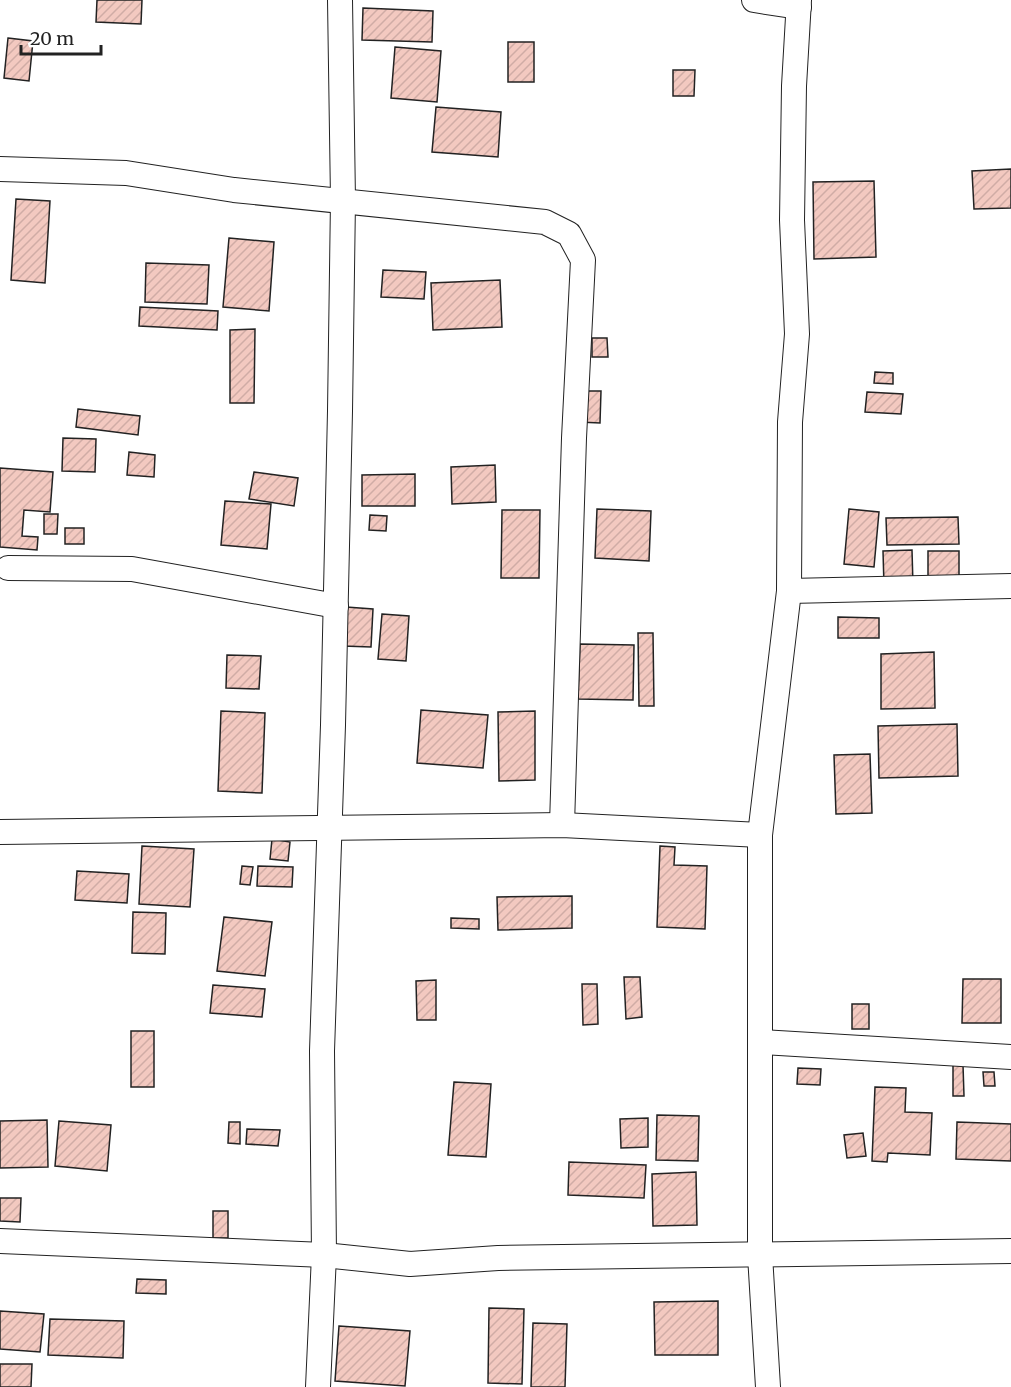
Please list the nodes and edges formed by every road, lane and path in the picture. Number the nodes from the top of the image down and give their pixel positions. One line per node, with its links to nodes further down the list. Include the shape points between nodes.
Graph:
1 (340, 0): 5 (street)
2 (754, 0): 3 (street)
3 (799, 3): 8 (street, via 792,220 797,334 790,422)
4 (0, 169): 5 (street, via 126,173 234,190)
5 (344, 200): 9 (street); 10 (street, via 545,222 569,234 583,260)
6 (8, 568): 9 (street, via 132,569)
7 (1011, 586): 8 (street)
8 (789, 591): 13 (street)
9 (336, 606): 11 (street)
10 (562, 825): 11 (street); 13 (street)
11 (330, 827): 12 (street); 18 (street, via 322,1051)
12 (0, 832)
13 (760, 835): 14 (street)
14 (761, 1042): 15 (street); 19 (street)
15 (1011, 1057)
16 (0, 1241): 18 (street)
17 (1011, 1251): 19 (street)
18 (324, 1255): 19 (street, via 410,1264 509,1257); 20 (street)
19 (760, 1255): 21 (street)
20 (318, 1387)
21 (768, 1387)

